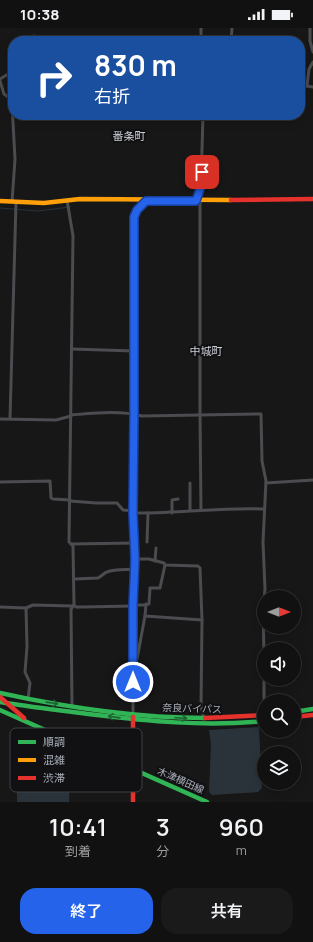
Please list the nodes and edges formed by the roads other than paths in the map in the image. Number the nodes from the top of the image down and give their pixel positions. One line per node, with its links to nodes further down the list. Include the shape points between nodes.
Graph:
1 (310, 28): 2 (street)
2 (313, 52)
3 (313, 62): 5 (street, via 309,69)
4 (0, 80): 7 (street)
5 (307, 86): 6 (street)
6 (313, 87)
7 (4, 94): 8 (street); 9 (street)
8 (0, 96)
9 (8, 97)
10 (13, 120): 17 (street)
11 (204, 120): 16 (street)
12 (313, 199): 16 (main road)
13 (67, 200): 15 (main road); 17 (main road, via 44,203); 18 (street, via 73,236)
14 (0, 201): 17 (main road)
15 (146, 201): 16 (main road); 19 (main road, via 134,217)
16 (198, 201): 21 (street)
17 (14, 202): 24 (street)
18 (72, 349): 19 (street); 22 (street)
19 (134, 351): 20 (main road)
20 (134, 414): 21 (street); 22 (street, via 99,412); 25 (main road)
21 (200, 414): 29 (street, via 261,414 262,461); 34 (street)
22 (71, 416): 24 (street, via 56,420); 31 (street)
23 (0, 419): 24 (street)
24 (10, 419)
25 (134, 476): 35 (street)
26 (313, 480): 29 (street)
27 (0, 482): 31 (street, via 50,482 51,498)
28 (190, 483): 33 (street)
29 (266, 483): 32 (street)
30 (178, 499): 37 (street, via 172,500)
31 (70, 501): 35 (street, via 117,503 124,510); 40 (street)
32 (264, 509): 34 (street); 54 (street)
33 (190, 510): 34 (street); 37 (street)
34 (201, 510)
35 (134, 512): 36 (street); 39 (street)
36 (148, 513): 37 (street); 38 (street)
37 (172, 513)
38 (147, 542)
39 (135, 543): 40 (street); 42 (street)
40 (71, 544): 46 (street)
41 (156, 548): 43 (street)
42 (135, 559): 43 (street); 45 (street)
43 (156, 561): 44 (street)
44 (165, 565): 47 (street, via 160,588 150,588 149,604); 53 (street, via 200,568)
45 (135, 569): 46 (street, via 110,571 98,578); 48 (street)
46 (74, 579): 49 (street)
47 (146, 604): 48 (street); 52 (street)
48 (133, 605): 49 (street); 55 (street)
49 (73, 606): 51 (street, via 33,605); 61 (street)
50 (0, 607): 51 (street)
51 (26, 608): 58 (street, via 25,672 30,683)
52 (145, 616): 53 (street); 55 (street, via 137,659)
53 (202, 620): 69 (street, via 201,706)
54 (264, 642)
55 (133, 666): 65 (street)
56 (0, 693): 58 (main road, 奈良バイパス)
57 (0, 697): 60 (main road, 木津横田線)
58 (28, 699): 61 (main road, 奈良バイパス, one-way to 61)
59 (0, 702): 60 (main road, 奈良バイパス)
60 (8, 703): 70 (main road, 奈良バイパス, one-way to 60); 72 (main road, 木津横田線, via 19,715)
61 (72, 706): 65 (main road, 奈良バイパス)
62 (313, 709): 64 (main road)
63 (0, 710): 72 (main road, 木津横田線)
64 (301, 711)
65 (133, 713): 69 (main road, 奈良バイパス, one-way to 69); 70 (main road)
66 (257, 715): 69 (main road, 奈良バイパス)
67 (313, 715): 68 (main road)
68 (301, 717)
69 (204, 719)
70 (133, 720): 71 (main road, 奈良バイパス, via 190,725); 74 (main road)
71 (257, 722)
72 (37, 726): 73 (main road, 木津横田線)
73 (41, 728)
74 (133, 728)
75 (142, 773): 76 (main road, 木津横田線)
76 (207, 802)

